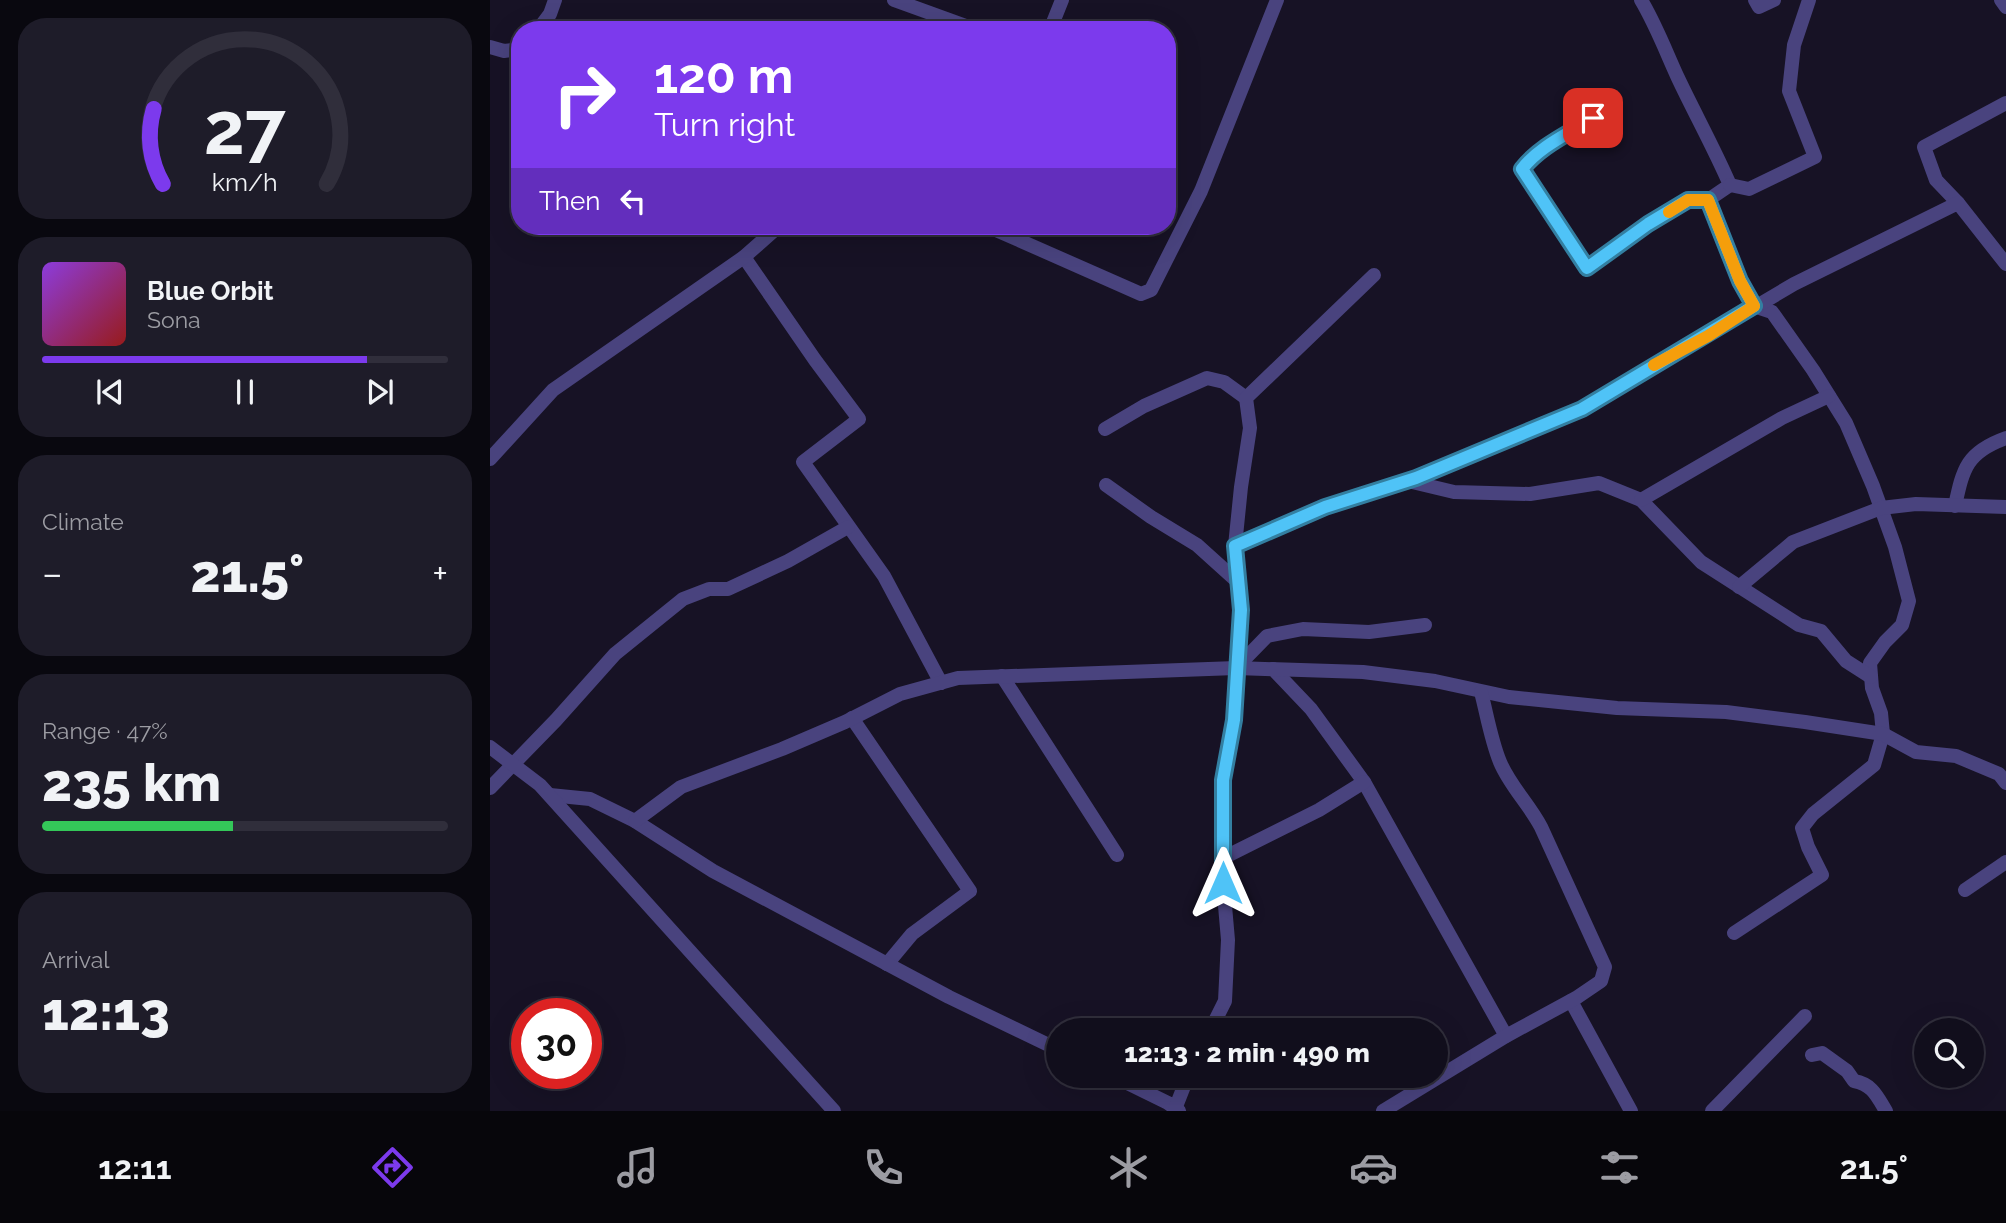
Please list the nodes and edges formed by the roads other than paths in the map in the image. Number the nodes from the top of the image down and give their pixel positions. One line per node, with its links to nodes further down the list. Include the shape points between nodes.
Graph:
1 (555, 0): 11 (street)
2 (894, 0): 12 (street)
3 (1062, 0): 13 (street)
4 (1278, 0): 22 (street, via 1201,191 1150,290 1141,293)
5 (1641, 0): 18 (street)
6 (1755, 0): 7 (street, via 1759,7)
7 (1774, 0)
8 (1808, 0): 18 (street, via 1794,45 1789,91 1815,157 1749,189)
9 (2001, 0): 10 (street)
10 (2006, 6)
11 (545, 21)
12 (952, 21)
13 (1054, 21)
14 (490, 47): 15 (street)
15 (511, 53)
16 (2006, 103): 20 (street, via 1924,147 1936,180)
17 (1593, 118): 19 (street, via 1535,153 1522,169 1587,268 1688,200)
18 (1730, 185): 19 (street)
19 (1708, 200): 26 (street)
20 (1958, 203): 24 (street); 26 (street)
21 (769, 235): 23 (street)
22 (1008, 235)
23 (744, 257): 31 (street, via 553,390); 38 (street, via 859,419 803,461)
24 (2006, 264)
25 (1374, 275): 28 (street)
26 (1754, 306): 27 (street, via 1773,312); 32 (street, via 1582,409)
27 (1829, 396): 34 (street, via 1782,418); 37 (street, via 1846,423)
28 (1246, 398): 29 (street, via 1224,382 1207,378); 39 (street, via 1250,428)
29 (1105, 429)
30 (2006, 438): 35 (street, via 1973,454)
31 (490, 459)
32 (1406, 481): 34 (street, via 1454,492 1530,494 1599,483); 39 (street, via 1325,507)
33 (1106, 485): 40 (street, via 1197,545)
34 (1641, 500): 41 (street, via 1701,562)
35 (1955, 506): 36 (street); 37 (street)
36 (2006, 507)
37 (1881, 508): 41 (street, via 1793,542); 46 (street, via 1909,600 1902,625 1870,663)
38 (848, 527): 47 (street, via 884,576); 52 (street, via 728,589 709,589 683,599 615,654)
39 (1235, 546): 40 (street)
40 (1238, 582): 43 (street)
41 (1739, 587): 46 (street, via 1799,625 1821,631 1846,661)
42 (1425, 625): 43 (street, via 1369,632 1303,629 1267,636)
43 (1237, 668): 44 (street); 45 (street); 59 (street, via 1223,780)
44 (1273, 669): 48 (street, via 1363,672); 53 (street, via 1311,709)
45 (1002, 677): 47 (street); 58 (street)
46 (1871, 677): 50 (street)
47 (941, 683): 49 (street, via 900,694)
48 (1481, 692): 50 (street, via 1617,708 1726,712); 64 (street, via 1500,762 1541,827 1605,967 1601,981)
49 (852, 718): 57 (street, via 681,787); 63 (street, via 970,891 912,934)
50 (1883, 734): 54 (street, via 1916,752 1956,756 1999,774); 62 (street, via 1874,765 1802,828 1822,875)
51 (490, 747): 52 (street)
52 (512, 765): 55 (street); 56 (street)
53 (1364, 782): 59 (street); 67 (street)
54 (2006, 783)
55 (490, 788)
56 (550, 795): 57 (street, via 590,799); 73 (street)
57 (635, 821): 63 (street, via 713,871)
58 (1117, 855)
59 (1223, 859): 66 (street, via 1228,940 1225,1001)
60 (2006, 862): 61 (street)
61 (1965, 890)
62 (1734, 933)
63 (887, 964): 68 (street)
64 (1571, 1001): 67 (street); 75 (street)
65 (1805, 1016): 76 (street)
66 (1216, 1018)
67 (1506, 1036): 74 (street)
68 (1046, 1044)
69 (1812, 1055): 77 (street, via 1822,1053 1854,1081 1865,1083)
70 (1137, 1088): 72 (street)
71 (1184, 1088): 72 (street)
72 (1177, 1110)
73 (834, 1111)
74 (1383, 1111)
75 (1631, 1111)
76 (1712, 1111)
77 (1886, 1111)

